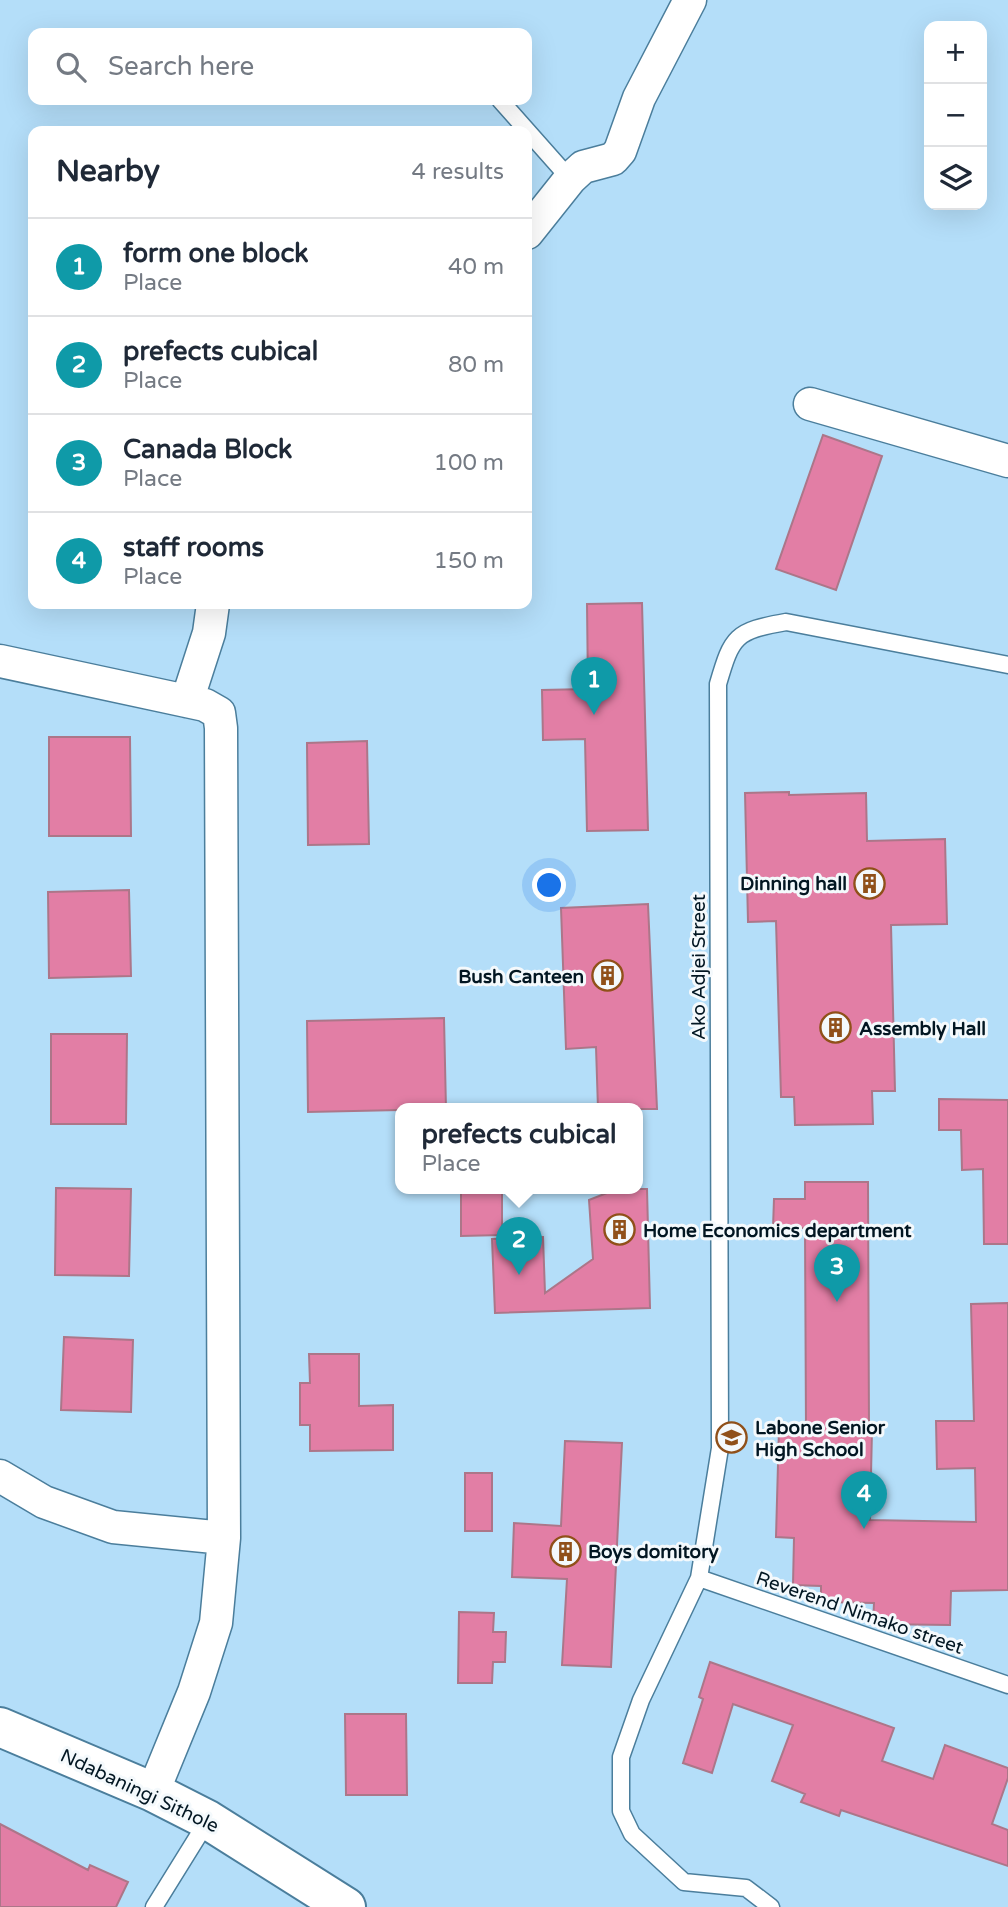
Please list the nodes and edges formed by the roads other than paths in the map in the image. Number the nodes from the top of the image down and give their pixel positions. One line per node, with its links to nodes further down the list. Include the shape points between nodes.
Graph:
1 (690, 0): 5 (street, via 639,98 620,151 613,159 583,167)
2 (504, 105): 3 (lane)
3 (523, 126)
4 (532, 136): 5 (lane)
5 (570, 179): 6 (street)
6 (532, 227)
7 (810, 404): 8 (street)
8 (1008, 461)
9 (212, 609): 12 (street)
10 (0, 662): 12 (street)
11 (1008, 665): 15 (lane, Ako Adjei Street, via 786,622 754,628 729,646 718,684 720,1448)
12 (187, 701): 14 (street, via 219,713 221,728)
13 (0, 1476): 14 (street, via 44,1502 113,1527)
14 (224, 1538): 18 (street, via 216,1623 194,1692)
15 (699, 1578): 16 (lane, Reverend Nimako street); 22 (lane, Ako Adjei Street, via 641,1700 621,1757 621,1811 632,1834 684,1882 746,1888)
16 (1008, 1685)
17 (0, 1727): 18 (street, Ndabaningi Sithole)
18 (153, 1791): 19 (street, Ndabaningi Sithole)
19 (208, 1820): 20 (lane); 21 (street, Ndabaningi Sithole)
20 (154, 1907)
21 (346, 1907)
22 (771, 1907)

